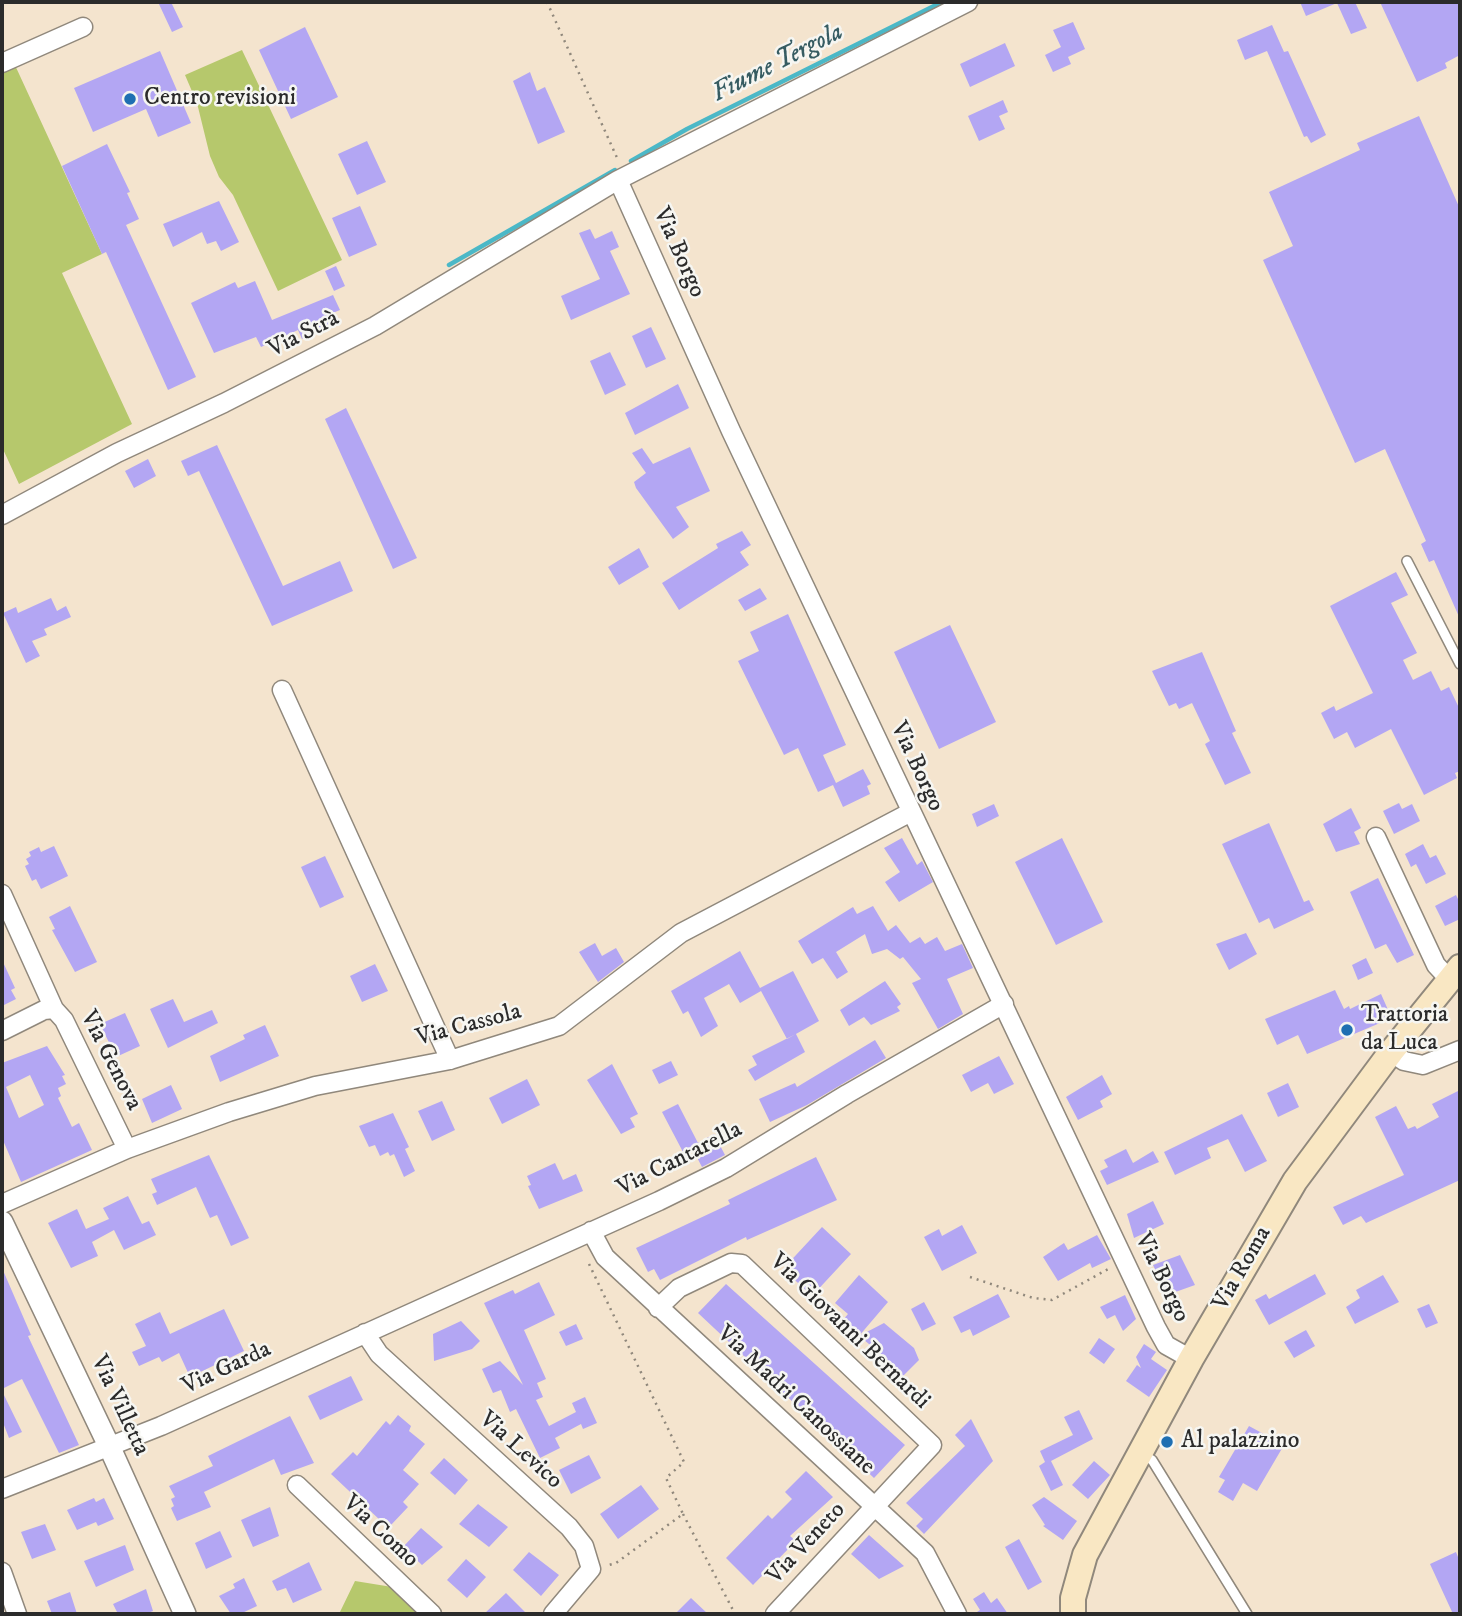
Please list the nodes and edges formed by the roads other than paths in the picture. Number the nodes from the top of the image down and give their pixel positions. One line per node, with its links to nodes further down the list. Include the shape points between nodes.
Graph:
1 (968, 2): 4 (street, Via Strà)
2 (83, 27): 3 (street)
3 (2, 63)
4 (622, 178): 5 (street, Via Strà, via 375,326); 9 (street, Via Borgo, via 731,431)
5 (2, 515)
6 (1407, 561): 7 (lane)
7 (1460, 664)
8 (282, 690): 18 (street)
9 (911, 812): 13 (street, Via Borgo); 18 (street, Via Cassola, via 681,933 559,1026)
10 (1376, 837): 12 (street, via 1436,965)
11 (2, 894): 14 (street)
12 (1455, 974): 17 (main road, Via Roma)
13 (1004, 1004): 22 (street, Via Cantarella, via 726,1168); 25 (street, Via Borgo, via 1167,1345)
14 (54, 1009): 15 (street, Via Genova); 19 (street, Via Genova, via 64,1020)
15 (2, 1031)
16 (1460, 1050): 17 (street, via 1423,1065)
17 (1391, 1052): 25 (main road, Via Roma, via 1295,1181)
18 (450, 1060): 19 (street, Via Cassola, via 315,1086)
19 (127, 1149): 20 (street, Via Cassola)
20 (2, 1204)
21 (2, 1222): 26 (street, Via Villetta)
22 (591, 1231): 23 (street, Via Madri Canossiane, via 605,1257); 24 (street, Via Cantarella)
23 (658, 1308): 30 (street, Via Madri Canossiane); 30 (street, Via Giovanni Bernardi, via 680,1288 731,1263 754,1273 932,1445)
24 (365, 1333): 26 (street, Via Garda); 36 (street, Via Levico, via 379,1354 569,1527 584,1546 591,1569)
25 (1191, 1359): 27 (main road, Via Roma)
26 (110, 1448): 29 (street, Via Garda); 34 (street, Via Villetta)
27 (1139, 1453): 32 (main road, Via Roma, via 1085,1555); 39 (lane, via 1152,1460)
28 (297, 1485): 35 (street, Via Como)
29 (2, 1489)
30 (876, 1508): 37 (street, Via Veneto); 38 (street, Via Madri Canossiane, via 925,1553)
31 (2, 1572): 33 (street)
32 (1069, 1609)
33 (17, 1614)
34 (185, 1614)
35 (432, 1614)
36 (553, 1614)
37 (775, 1614)
38 (957, 1614)
39 (1247, 1614)

